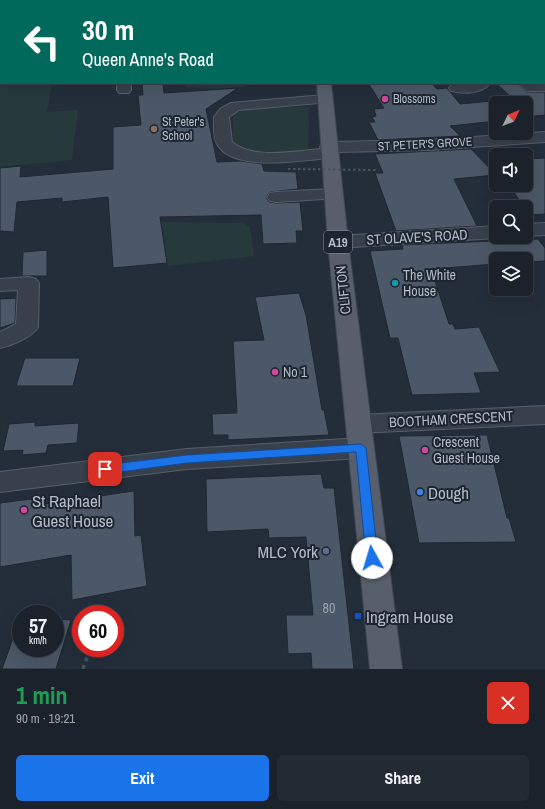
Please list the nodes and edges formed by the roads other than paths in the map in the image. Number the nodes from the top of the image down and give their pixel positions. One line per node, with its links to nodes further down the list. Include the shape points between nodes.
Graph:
1 (481, 84): 4 (street, via 476,87)
2 (526, 84): 3 (street, via 532,88)
3 (545, 87)
4 (456, 88)
5 (324, 91): 7 (main road, CLIFTON / A19); 7 (street, ST PETER'S GROVE, via 236,106 221,117 224,143 243,155 264,156)
6 (545, 137): 7 (street, ST PETER'S GROVE)
7 (329, 150): 8 (main road, CLIFTON / A19)
8 (333, 194): 9 (street); 11 (main road, CLIFTON / A19)
9 (276, 197)
10 (489, 232): 11 (street, ST OLAVE'S ROAD)
11 (338, 242): 15 (main road, CLIFTON / A19)
12 (0, 285): 13 (street, via 29,283 27,327)
13 (0, 341)
14 (545, 415): 15 (street, BOOTHAM CRESCENT)
15 (359, 436): 16 (street, BOOTHAM CRESCENT); 17 (main road, A19)
16 (0, 482)
17 (386, 669)

